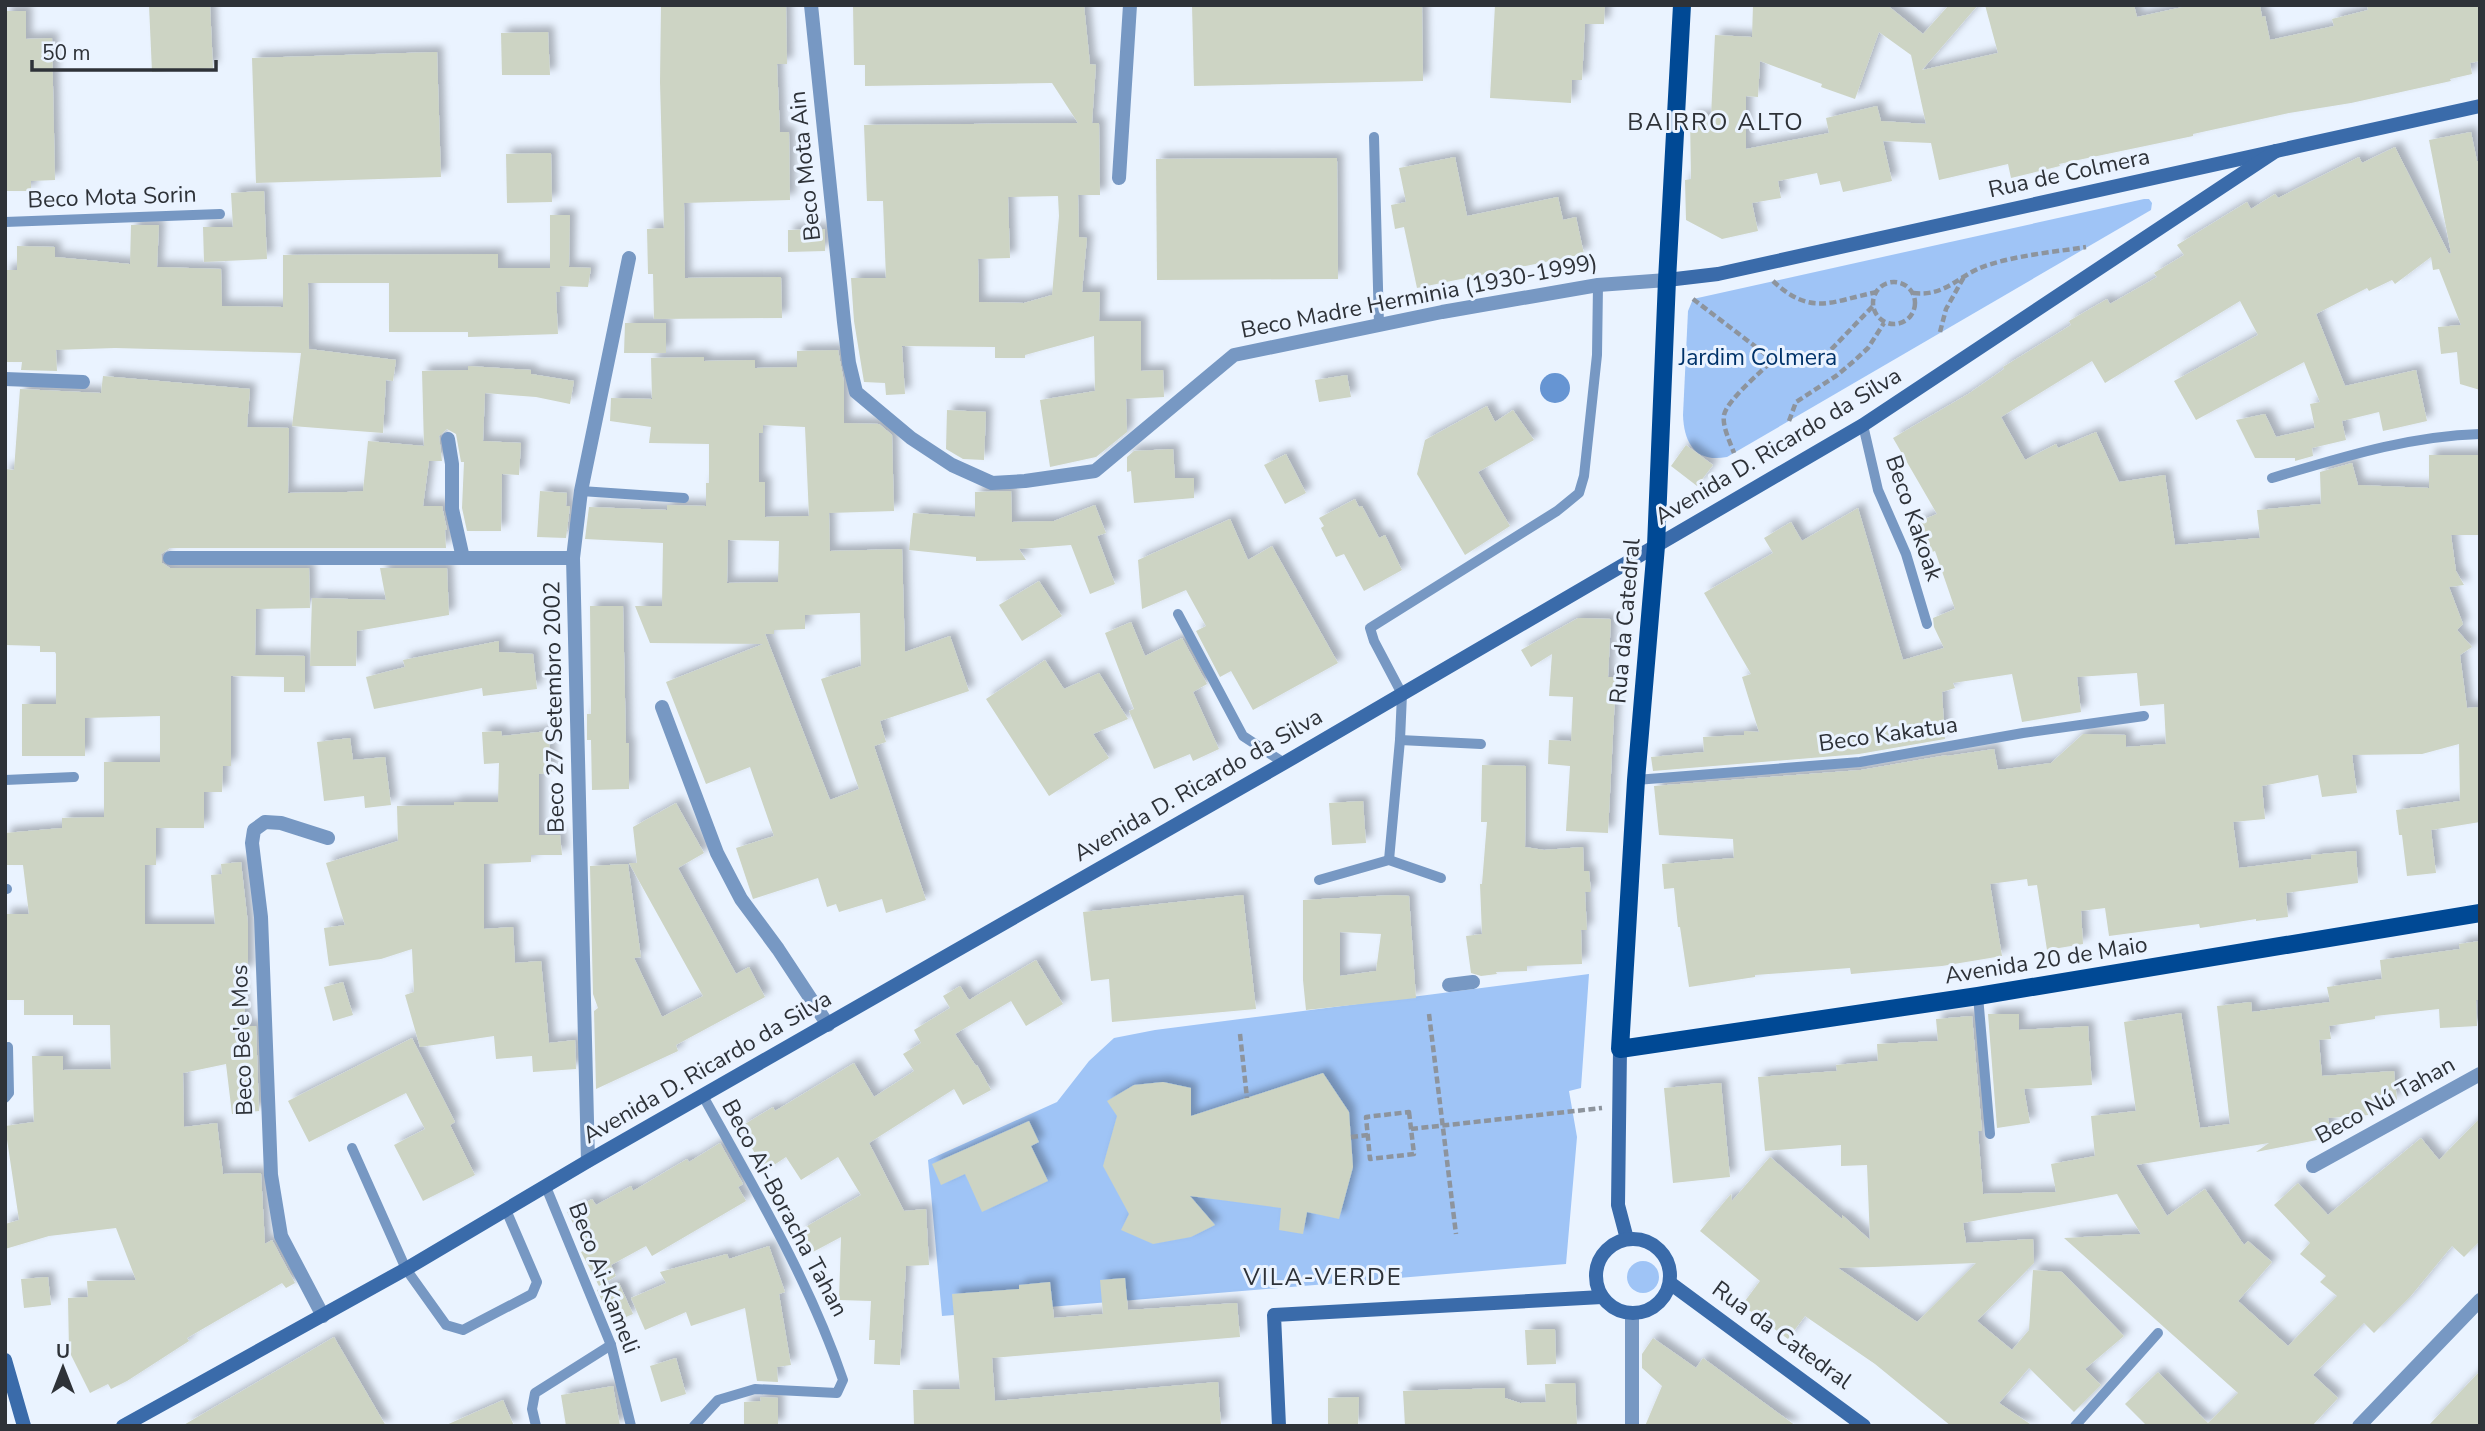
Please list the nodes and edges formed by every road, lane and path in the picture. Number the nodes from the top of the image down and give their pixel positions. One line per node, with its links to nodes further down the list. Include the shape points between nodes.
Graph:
1 (811, 5): 31 (street, Beco Mota Ain, via 844,322 856,392 911,438 952,465 992,483)
2 (1130, 5): 7 (street)
3 (1682, 5): 13 (main road, Rua da Catedral)
4 (2480, 106): 6 (main road, Rua de Colmera)
5 (1374, 137): 21 (lane)
6 (2276, 150): 13 (main road, Rua de Colmera, via 1718,274); 27 (main road, Avenida D. Ricardo da Silva)
7 (1119, 178)
8 (220, 214): 9 (lane, Beco Mota Sorin)
9 (5, 222)
10 (2086, 247): 12 (path, via 1992,264)
11 (629, 258): 33 (street, Beco 27 Setembro 2002)
12 (1965, 275): 17 (path, via 1940,292); 22 (path, via 1946,309)
13 (1667, 280): 15 (street, Beco Madre Herminia (1930-1999)); 35 (main road, Rua da Catedral)
14 (1773, 281): 16 (path, via 1800,301 1818,304)
15 (1598, 285): 21 (street, Beco Madre Herminia (1930-1999)); 41 (lane, via 1597,355 1579,494 1370,628)
16 (1877, 292): 17 (path, via 1899,282); 19 (path)
17 (1913, 293): 20 (path, via 1911,316)
18 (1693, 299): 23 (path)
19 (1873, 306): 20 (path); 23 (path, via 1823,358 1802,364)
20 (1884, 323): 26 (path, via 1854,361 1796,401)
21 (1379, 326): 31 (street, Beco Madre Herminia (1930-1999), via 1234,355)
22 (1940, 332)
23 (1773, 360): 30 (path, via 1724,414)
24 (5, 379): 25 (street)
25 (83, 382)
26 (1789, 421)
27 (1863, 425): 35 (main road, Avenida D. Ricardo da Silva); 40 (lane, Beco Kakoak, via 1878,490 1906,554)
28 (2480, 434): 32 (lane, via 2371,448)
29 (448, 439): 37 (street, via 452,509)
30 (1734, 453)
31 (1096, 471)
32 (2272, 478)
33 (581, 491): 34 (lane); 38 (street, Beco 27 Setembro 2002)
34 (684, 498)
35 (1656, 545): 41 (main road, Avenida D. Ricardo da Silva); 49 (main road, Rua da Catedral)
36 (170, 558): 37 (street)
37 (463, 558): 38 (street)
38 (573, 558): 74 (street, Beco 27 Setembro 2002)
39 (1178, 614): 46 (lane, via 1243,736)
40 (1927, 624)
41 (1402, 694): 44 (lane); 46 (main road, Avenida D. Ricardo da Silva)
42 (662, 707): 59 (street, via 717,853 741,900)
43 (2144, 716): 49 (lane, Beco Kakatua, via 1860,762)
44 (1400, 740): 45 (lane); 51 (lane)
45 (1481, 744)
46 (1284, 763): 59 (main road, Avenida D. Ricardo da Silva)
47 (74, 777): 48 (lane)
48 (5, 780)
49 (1636, 780): 62 (main road, Rua da Catedral)
50 (328, 838): 85 (street, Beco Be'e Mos, via 265,822 254,830 251,843 261,917 271,1175 281,1236)
51 (1389, 860): 52 (lane); 53 (lane)
52 (1441, 878)
53 (1319, 880)
54 (2480, 914): 57 (main road, Avenida 20 de Maio)
55 (1473, 982): 56 (street)
56 (1449, 985)
57 (1978, 996): 62 (main road, Avenida 20 de Maio); 70 (lane)
58 (1429, 1014): 68 (path)
59 (828, 1025): 64 (main road, Avenida D. Ricardo da Silva)
60 (1240, 1034): 66 (path)
61 (8, 1047): 65 (lane, via 9,1093)
62 (1620, 1049): 67 (main road, Rua da Catedral)
63 (2480, 1074): 75 (street, Beco Nú Tahan)
64 (703, 1096): 74 (main road, Avenida D. Ricardo da Silva); 93 (lane, Beco Ai-Boracha Tahan, via 787,1247 826,1330 843,1380 837,1393 755,1389 718,1400)
65 (5, 1098)
66 (1247, 1098)
67 (1621, 1107): 68 (path); 79 (main road, Rua da Catedral, via 1618,1205)
68 (1442, 1126): 69 (path); 78 (path)
69 (1411, 1129): 71 (path, via 1409,1112 1366,1117); 71 (path, via 1414,1154 1370,1159)
70 (1990, 1134)
71 (1368, 1135): 72 (path)
72 (1350, 1137)
73 (352, 1149): 80 (lane)
74 (588, 1161): 76 (main road, Avenida D. Ricardo da Silva)
75 (2313, 1166)
76 (546, 1187): 77 (main road, Avenida D. Ricardo da Silva); 87 (lane, Beco Ai-Kameli)
77 (506, 1210): 80 (main road, Avenida D. Ricardo da Silva); 80 (lane, via 537,1282 532,1294 463,1329 446,1325)
78 (1456, 1234)
79 (1627, 1239): 81 (main road, via 1639,1239 1660,1250 1667,1259); 82 (main road, via 1615,1243 1599,1261 1595,1273)
80 (406, 1269): 85 (main road, Avenida D. Ricardo da Silva)
81 (1670, 1283): 84 (main road, via 1663,1299 1649,1310); 96 (main road, Rua da Catedral)
82 (1602, 1297): 84 (main road); 94 (main road, via 1274,1315)
83 (2480, 1300): 98 (street)
84 (1632, 1314): 95 (street)
85 (323, 1316): 90 (main road, Avenida D. Ricardo da Silva)
86 (2158, 1333): 97 (lane)
87 (611, 1345): 91 (lane, via 535,1393); 92 (lane, Beco Ai-Kameli)
88 (5, 1360): 89 (main road)
89 (24, 1426)
90 (123, 1426)
91 (536, 1426)
92 (631, 1426)
93 (694, 1426)
94 (1279, 1426)
95 (1632, 1426)
96 (1864, 1426)
97 (2075, 1426)
98 (2359, 1426)

